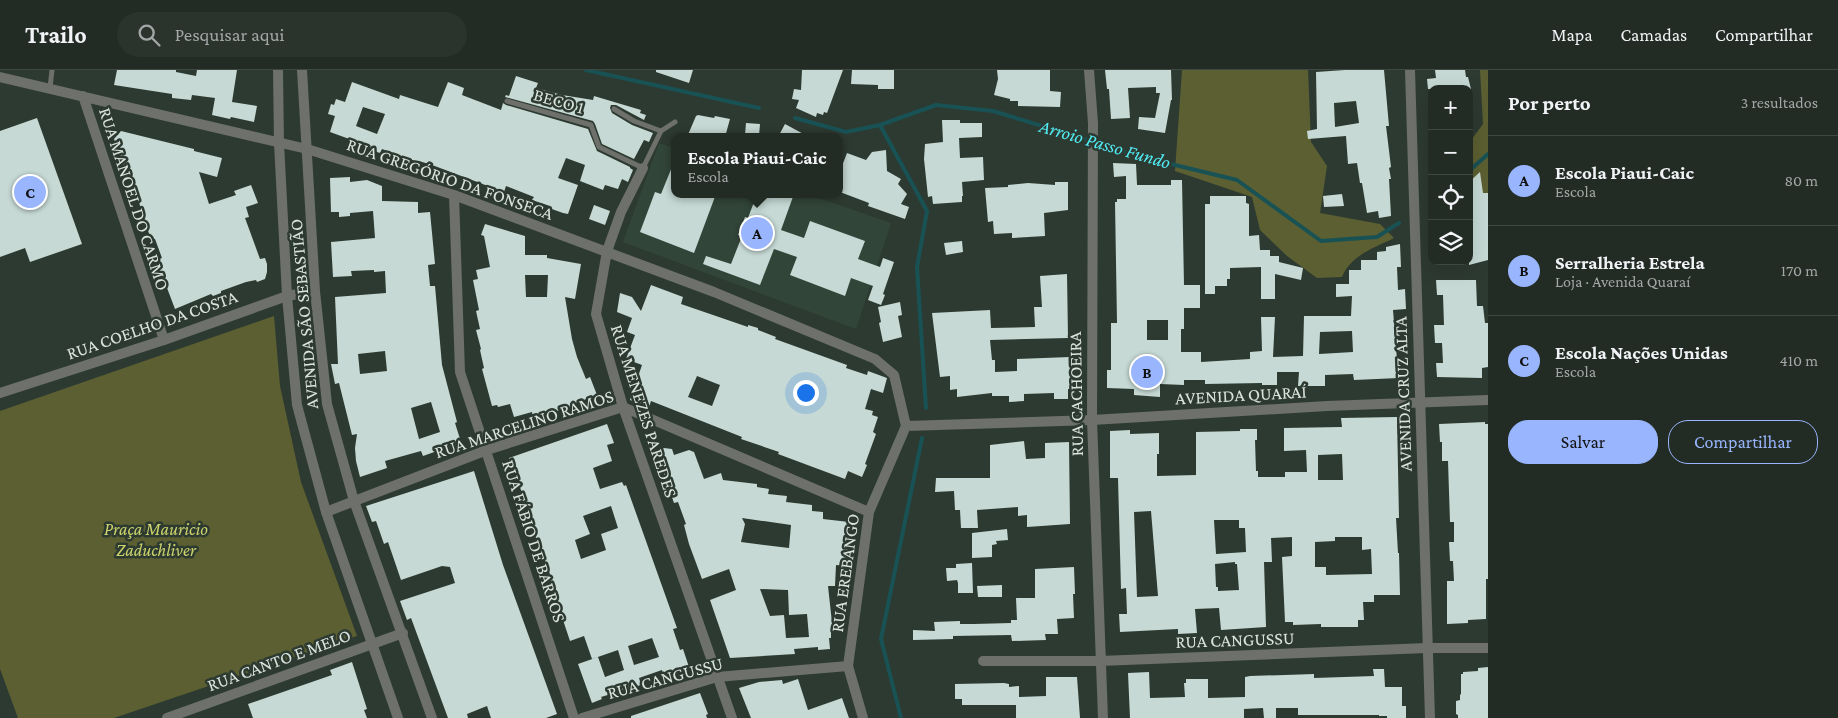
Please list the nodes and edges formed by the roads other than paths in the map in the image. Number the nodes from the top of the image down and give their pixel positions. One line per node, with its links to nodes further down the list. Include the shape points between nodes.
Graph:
1 (52, 70): 7 (lane)
2 (278, 70): 13 (street, AVENIDA SÃO SEBASTIÃO)
3 (302, 70): 14 (street, AVENIDA SÃO SEBASTIÃO)
4 (1089, 70): 25 (street, RUA CACHOEIRA, via 1093,123)
5 (1410, 70): 23 (street, AVENIDA CRUZ ALTA)
6 (0, 77): 7 (street, RUA GREGÓRIO DA FONSECA)
7 (50, 88): 8 (street, RUA GREGÓRIO DA FONSECA)
8 (83, 96): 13 (street, RUA GREGÓRIO DA FONSECA); 20 (street, RUA MANOEL DO CARMO)
9 (507, 101): 15 (lane, BECO 1, via 591,124 599,147)
10 (614, 109): 12 (lane)
11 (675, 122): 12 (lane)
12 (661, 131): 15 (lane, RUA MENEZES PAREDES)
13 (279, 143): 14 (street, RUA GREGÓRIO DA FONSECA); 19 (street, AVENIDA SÃO SEBASTIÃO)
14 (307, 149): 16 (street, RUA GREGÓRIO DA FONSECA); 18 (street, AVENIDA SÃO SEBASTIÃO)
15 (643, 168): 17 (street, RUA MENEZES PAREDES, via 621,212)
16 (454, 195): 17 (street, RUA GREGÓRIO DA FONSECA); 27 (street, RUA FÁBIO DE BARROS, via 460,372)
17 (607, 251): 24 (street, RUA MENEZES PAREDES, via 596,314); 26 (street, RUA GREGÓRIO DA FONSECA, via 874,359 894,375)
18 (315, 291): 19 (street, RUA COELHO DA COSTA); 28 (street, AVENIDA SÃO SEBASTIÃO, via 327,404)
19 (286, 296): 20 (street, RUA COELHO DA COSTA); 29 (street, AVENIDA SÃO SEBASTIÃO, via 297,405)
20 (164, 340): 21 (street, RUA COELHO DA COSTA)
21 (0, 393)
22 (1488, 400): 23 (street, AVENIDA QUARAÍ)
23 (1420, 402): 25 (street, AVENIDA QUARAÍ); 33 (street, AVENIDA CRUZ ALTA)
24 (623, 407): 27 (street, RUA MARCELINO RAMOS); 30 (street, RUA MARCELINO RAMOS); 38 (street, RUA MENEZES PAREDES)
25 (1092, 420): 26 (street, AVENIDA QUARAÍ); 36 (street, RUA CACHOEIRA)
26 (906, 426): 30 (street, RUA EREBANGO)
27 (487, 450): 28 (street, RUA MARCELINO RAMOS); 42 (street, RUA FÁBIO DE BARROS)
28 (354, 501): 29 (street, RUA MARCELINO RAMOS); 31 (street, AVENIDA SÃO SEBASTIÃO)
29 (326, 512): 32 (street, AVENIDA SÃO SEBASTIÃO)
30 (869, 512): 37 (street, RUA EREBANGO)
31 (403, 633): 32 (street, RUA CANTO E MELO); 41 (street, AVENIDA SÃO SEBASTIÃO)
32 (372, 643): 39 (street, RUA CANTO E MELO); 40 (street, AVENIDA SÃO SEBASTIÃO)
33 (1427, 648): 34 (street, RUA CANGUSSU); 36 (street, RUA CANGUSSU); 47 (street, AVENIDA CRUZ ALTA)
34 (1488, 648)
35 (983, 661): 36 (street, RUA CANGUSSU)
36 (1100, 661): 46 (street, RUA CACHOEIRA)
37 (848, 666): 38 (street, RUA CANGUSSU); 45 (street, RUA EREBANGO)
38 (717, 677): 43 (street, RUA CANGUSSU); 44 (street, RUA MENEZES PAREDES)
39 (167, 718)
40 (398, 718)
41 (432, 718)
42 (574, 718)
43 (582, 718)
44 (732, 718)
45 (863, 718)
46 (1103, 718)
47 (1430, 718)

